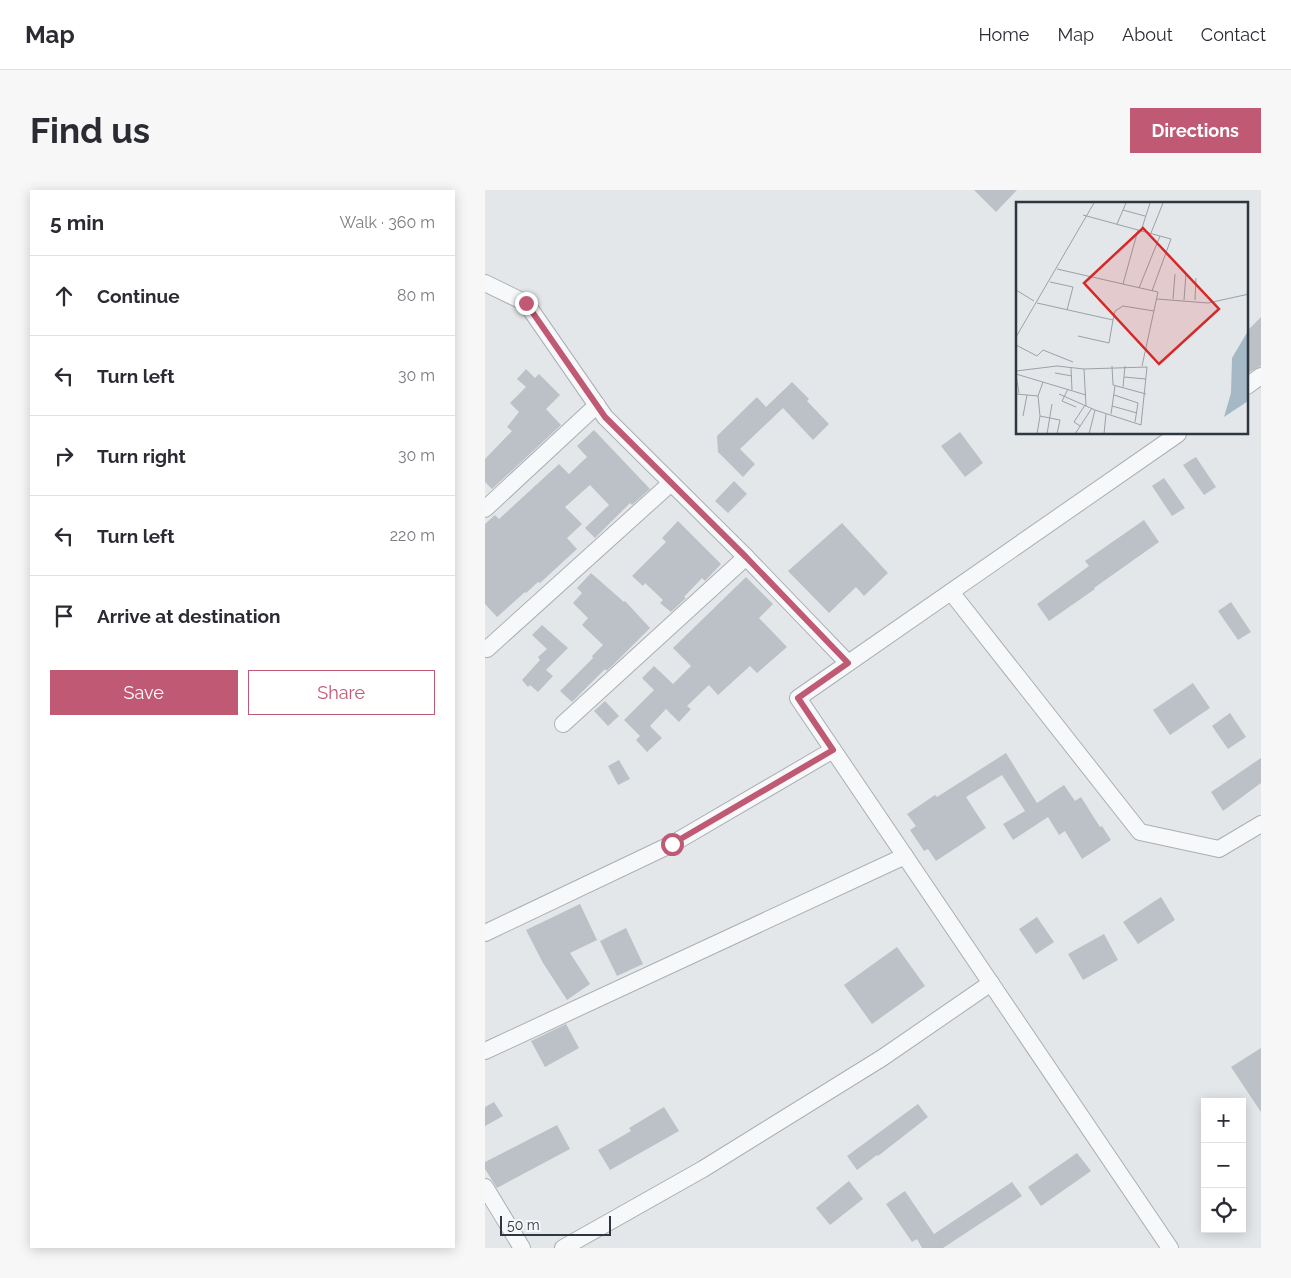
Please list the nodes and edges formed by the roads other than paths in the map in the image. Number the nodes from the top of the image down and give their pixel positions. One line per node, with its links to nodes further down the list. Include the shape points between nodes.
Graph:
1 (485, 283): 4 (street, via 526,303)
2 (1261, 376): 3 (street)
3 (1249, 385)
4 (597, 405): 6 (street, via 605,417); 7 (street)
5 (1177, 435): 9 (street)
6 (671, 482): 8 (street); 10 (street)
7 (485, 509)
8 (746, 557): 11 (street); 12 (street)
9 (951, 592): 11 (street); 14 (street, via 1140,832 1219,849)
10 (487, 649)
11 (848, 663): 13 (street, via 798,698)
12 (563, 724)
13 (833, 750): 15 (street); 16 (street, via 672,844)
14 (1261, 824)
15 (905, 856): 17 (street); 18 (street)
16 (485, 933)
17 (991, 983): 21 (street, via 882,1058 703,1170); 22 (street)
18 (485, 1052)
19 (485, 1187): 20 (street)
20 (519, 1247)
21 (563, 1248)
22 (1170, 1248)

